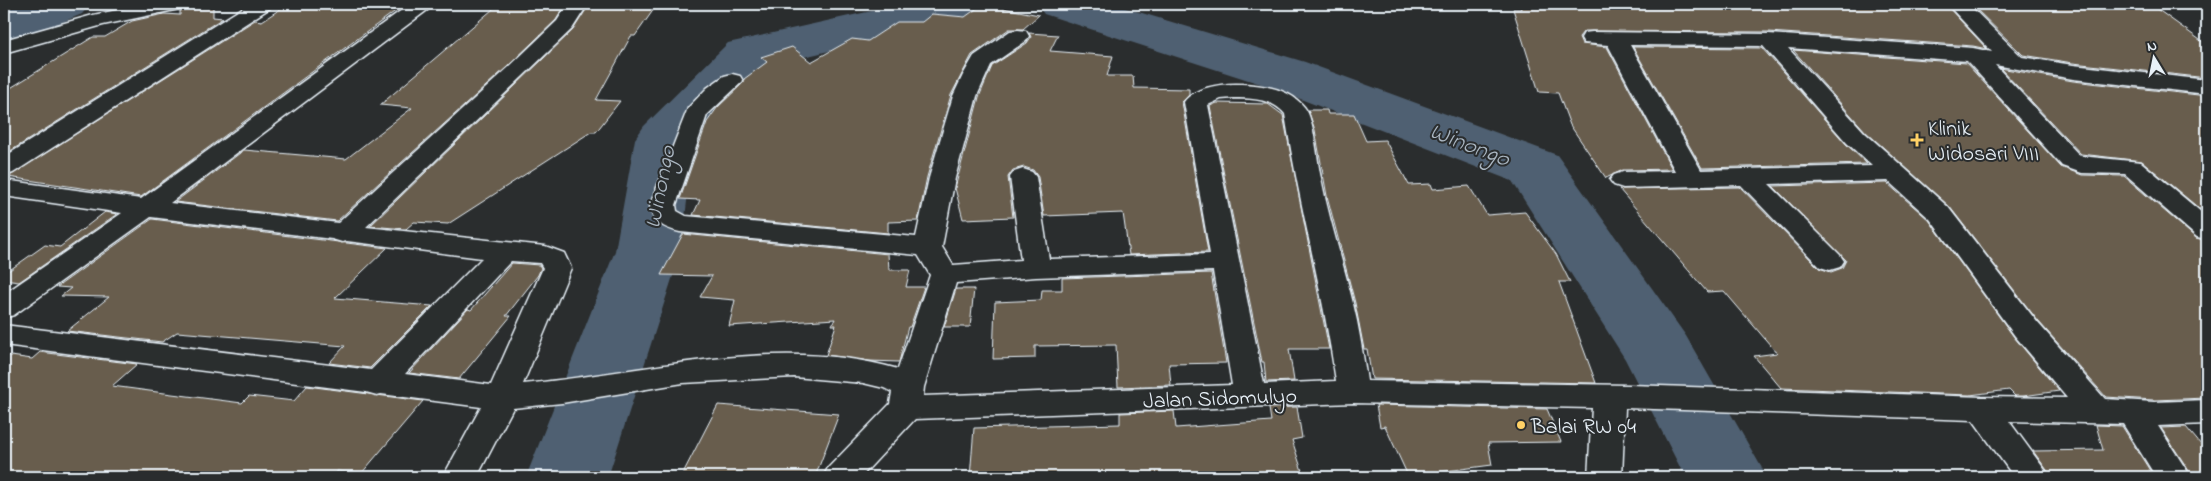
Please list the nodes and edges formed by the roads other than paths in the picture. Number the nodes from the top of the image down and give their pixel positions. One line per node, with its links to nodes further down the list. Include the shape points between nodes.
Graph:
1 (177, 4): 6 (street)
2 (263, 4): 17 (street)
3 (423, 4): 24 (street)
4 (578, 4): 26 (street, via 565,25)
5 (1957, 4): 14 (street)
6 (53, 32): 11 (street); 13 (street)
7 (1018, 36): 27 (street, via 982,61 965,96 942,178)
8 (1592, 38): 9 (street)
9 (1616, 39): 10 (street); 21 (street)
10 (1769, 40): 12 (street); 18 (street, via 1856,138)
11 (4, 47)
12 (1973, 54): 14 (street); 25 (street, via 2071,161 2082,165 2132,167)
13 (4, 59)
14 (2015, 62): 16 (street)
15 (732, 81): 27 (street, via 696,112 663,205 664,214 680,224)
16 (2207, 87)
17 (4, 168)
18 (1893, 173): 19 (street); 42 (street, via 1939,213 2026,329)
19 (1747, 176): 21 (street); 30 (street)
20 (1023, 177): 31 (street)
21 (1692, 178): 22 (street)
22 (1624, 180)
23 (4, 188): 24 (street)
24 (146, 208): 26 (street); 33 (street)
25 (2207, 231)
26 (342, 234): 28 (street)
27 (928, 247): 32 (street)
28 (504, 252): 35 (street); 38 (street, via 545,255 554,259 557,268)
29 (1226, 262): 31 (street); 36 (street, via 1196,102 1204,95 1224,90 1271,95 1286,100 1297,113 1308,179 1342,321); 37 (street)
30 (1830, 262)
31 (1036, 268): 32 (street)
32 (944, 275): 39 (street)
33 (4, 308)
34 (4, 335): 35 (street)
35 (377, 384): 38 (street)
36 (1353, 392): 37 (street, Jalan Sidomulyo); 40 (street, Jalan Sidomulyo)
37 (1250, 395): 39 (street, Jalan Sidomulyo)
38 (502, 398): 39 (street, via 562,392 683,372 794,366 863,372 893,379); 45 (street)
39 (907, 398): 46 (street)
40 (1619, 398): 41 (street, Jalan Sidomulyo); 47 (street)
41 (1982, 409): 42 (street, Jalan Sidomulyo); 48 (street)
42 (2096, 410): 44 (street, Jalan Sidomulyo)
43 (2207, 412): 44 (street, Jalan Sidomulyo)
44 (2133, 413): 49 (street)
45 (460, 477)
46 (840, 477)
47 (1605, 477)
48 (2033, 477)
49 (2174, 477)

